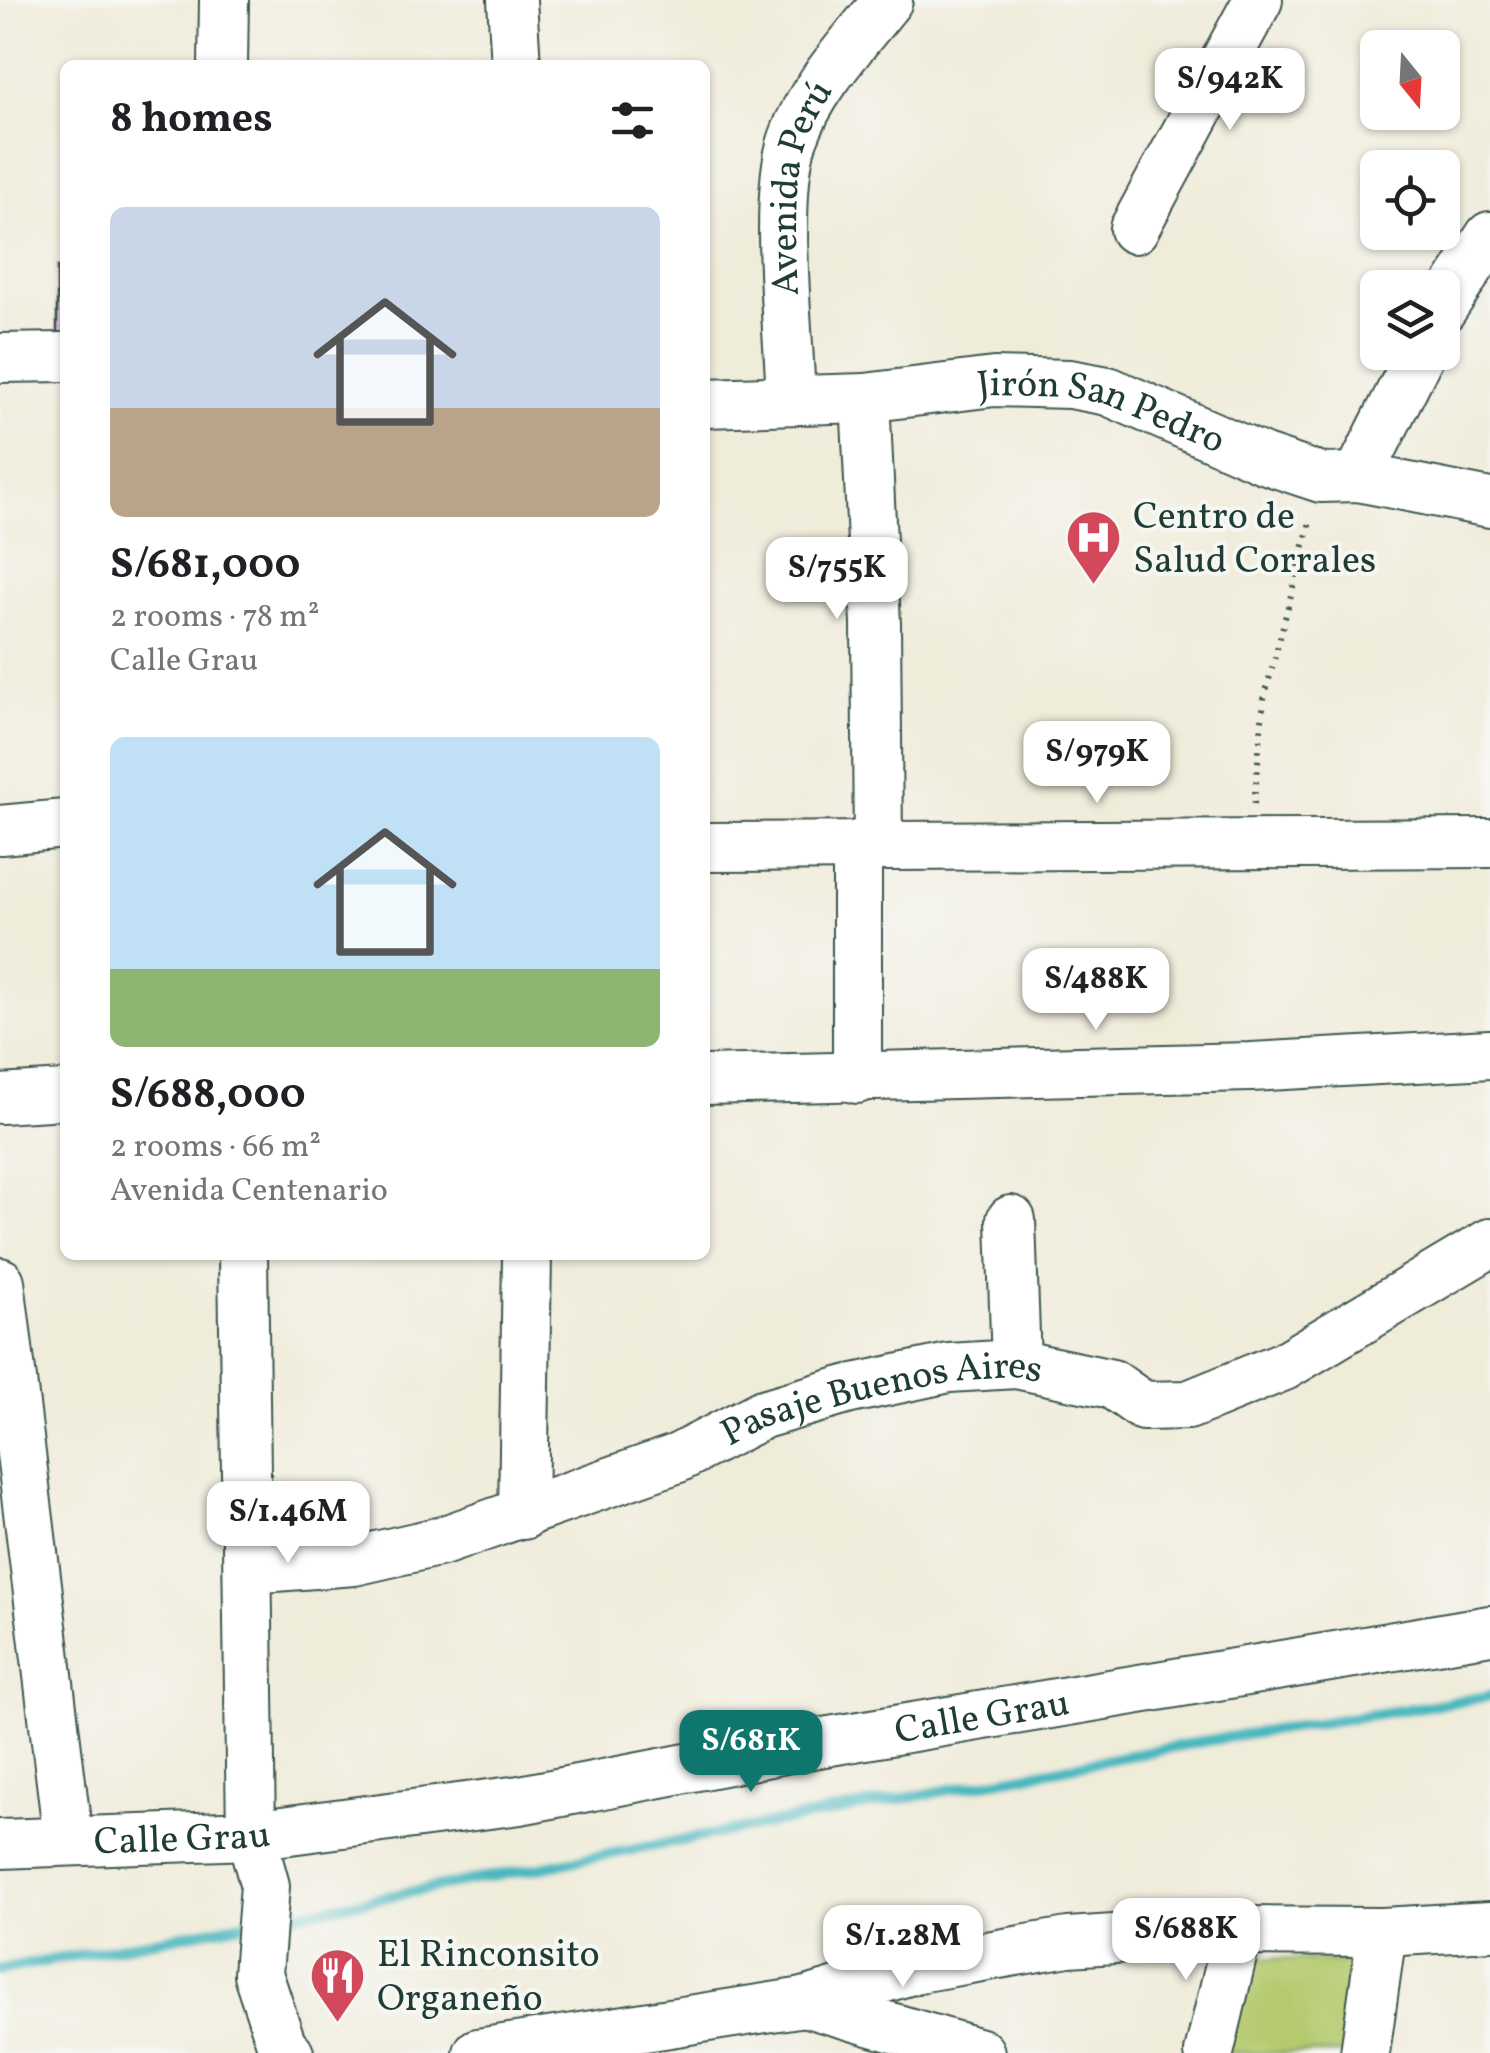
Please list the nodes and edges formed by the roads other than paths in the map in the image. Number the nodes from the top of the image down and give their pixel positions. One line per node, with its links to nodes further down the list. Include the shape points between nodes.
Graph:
1 (224, 0): 5 (street)
2 (512, 0): 6 (street)
3 (888, 0): 14 (street, Avenida Perú, via 824,81 793,139 784,181)
4 (1258, 0): 7 (street)
5 (223, 60)
6 (516, 60)
7 (1134, 229)
8 (1490, 236): 9 (street)
9 (1460, 282)
10 (60, 356): 11 (street)
11 (0, 358)
12 (1409, 370): 16 (street)
13 (864, 398): 14 (street, Jirón San Pedro); 16 (street, Jirón San Pedro, via 994,382 1070,384 1108,391 1264,460); 21 (street, via 876,624)
14 (791, 400): 15 (street, Jirón San Pedro)
15 (710, 403)
16 (1340, 478): 17 (street, Jirón San Pedro)
17 (1490, 503)
18 (60, 824): 19 (street)
19 (0, 830)
20 (1490, 843): 21 (street)
21 (868, 845): 22 (street); 24 (street)
22 (710, 847)
23 (1490, 1054): 24 (street)
24 (857, 1079): 25 (street)
25 (710, 1080)
26 (60, 1095): 27 (street)
27 (0, 1099)
28 (1012, 1220): 33 (street)
29 (1490, 1243): 33 (street, Pasaje Buenos Aires, via 1284,1366 1188,1404 1144,1406 1112,1384)
30 (243, 1260): 35 (street)
31 (527, 1260): 34 (street)
32 (0, 1282): 38 (street)
33 (1016, 1364): 34 (street, Pasaje Buenos Aires, via 949,1368 763,1414 678,1458)
34 (522, 1515): 35 (street, Pasaje Buenos Aires, via 354,1562)
35 (250, 1569): 37 (street)
36 (1490, 1630): 37 (street, Calle Grau, via 520,1800)
37 (251, 1835): 38 (street, Calle Grau); 44 (street, via 264,1886 258,1974)
38 (68, 1839): 39 (street, Calle Grau)
39 (0, 1844)
40 (1490, 1926): 42 (street)
41 (1238, 1932): 42 (street); 43 (street, via 1068,1942 918,1968); 47 (street)
42 (1382, 1932): 48 (street)
43 (804, 2002): 45 (street); 46 (street)
44 (289, 2053)
45 (478, 2053)
46 (980, 2053)
47 (1210, 2053)
48 (1366, 2053)

